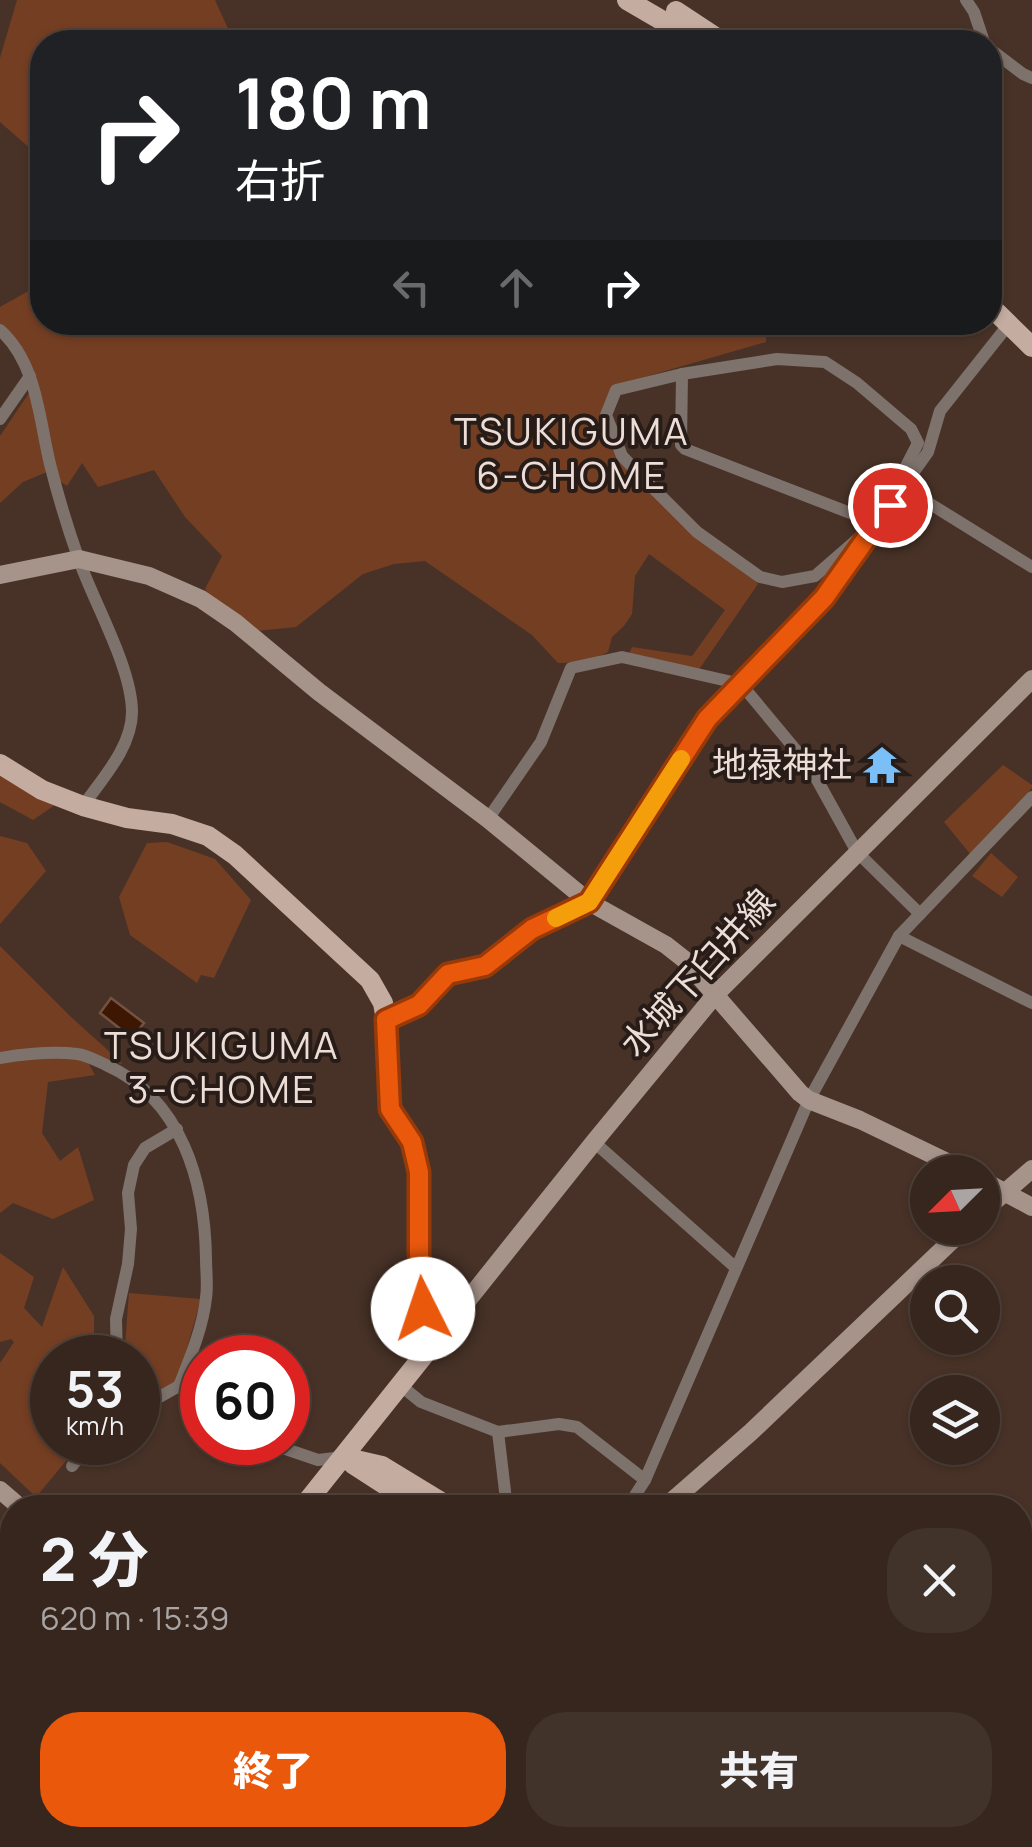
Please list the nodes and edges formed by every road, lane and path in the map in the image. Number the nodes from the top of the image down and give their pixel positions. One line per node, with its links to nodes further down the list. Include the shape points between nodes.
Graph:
1 (626, 0): 4 (main road)
2 (657, 0): 5 (main road)
3 (966, 0): 6 (street)
4 (681, 30)
5 (704, 30)
6 (979, 30)
7 (1002, 58): 8 (street)
8 (1032, 78)
9 (1002, 300): 12 (main road)
10 (1002, 318): 11 (main road)
11 (1008, 324): 14 (street); 16 (main road)
12 (1032, 329)
13 (0, 330): 18 (street)
14 (1002, 332)
15 (999, 335): 20 (street, via 940,411 928,452)
16 (1032, 347)
17 (682, 374): 20 (street, via 777,360 825,362 910,428 918,443 901,476); 21 (street, via 685,449); 21 (street, via 616,390 606,415 622,456 697,532 760,577 782,582 816,576)
18 (30, 376): 19 (street); 22 (street)
19 (0, 419)
20 (903, 487): 21 (street); 23 (street)
21 (876, 523): 26 (street, via 824,598)
22 (78, 559): 24 (main road); 29 (street, via 129,684 132,716 122,750); 30 (main road, via 149,576 201,599)
23 (1032, 566)
24 (0, 575)
25 (1032, 679): 31 (main road, 水城下臼井線)
26 (741, 684): 30 (street, via 622,657 575,666 541,742); 31 (street, via 810,768); 32 (street, via 707,719)
27 (0, 764): 29 (main road)
28 (1032, 797): 33 (street)
29 (83, 806): 37 (main road, via 172,824 219,843 370,980)
30 (488, 820): 32 (main road)
31 (857, 852): 33 (street); 35 (main road, 水城下臼井線)
32 (589, 902): 35 (main road, via 685,960); 37 (street, via 532,929 485,966 448,974 419,1005)
33 (920, 914): 34 (street)
34 (899, 936): 36 (street); 39 (street)
35 (715, 996): 39 (main road); 41 (main road, 水城下臼井線)
36 (1032, 1003)
37 (386, 1020): 51 (main road, via 390,1109 412,1142 419,1172 423,1309)
38 (0, 1058): 40 (street, via 81,1054 126,1074)
39 (809, 1100): 42 (main road); 49 (street)
40 (177, 1129): 50 (street, via 145,1148 134,1165); 53 (street, via 194,1167 206,1232 206,1298)
41 (594, 1142): 49 (street); 51 (main road, 水城下臼井線)
42 (933, 1155)
43 (1032, 1169): 45 (main road)
44 (1000, 1191): 45 (main road)
45 (1004, 1193): 46 (main road); 47 (main road)
46 (1000, 1196)
47 (1032, 1207)
48 (948, 1245): 64 (main road)
49 (736, 1268): 58 (street)
50 (116, 1335)
51 (440, 1335): 52 (main road)
52 (400, 1385): 55 (street, via 421,1402); 57 (main road)
53 (179, 1386): 54 (street)
54 (160, 1397)
55 (498, 1432): 58 (street, via 577,1427); 62 (street)
56 (310, 1457): 57 (street)
57 (343, 1457): 59 (main road); 60 (main road); 61 (main road, via 382,1466)
58 (645, 1480): 63 (street)
59 (312, 1495)
60 (400, 1495)
61 (430, 1495)
62 (505, 1495)
63 (635, 1495)
64 (679, 1495)

